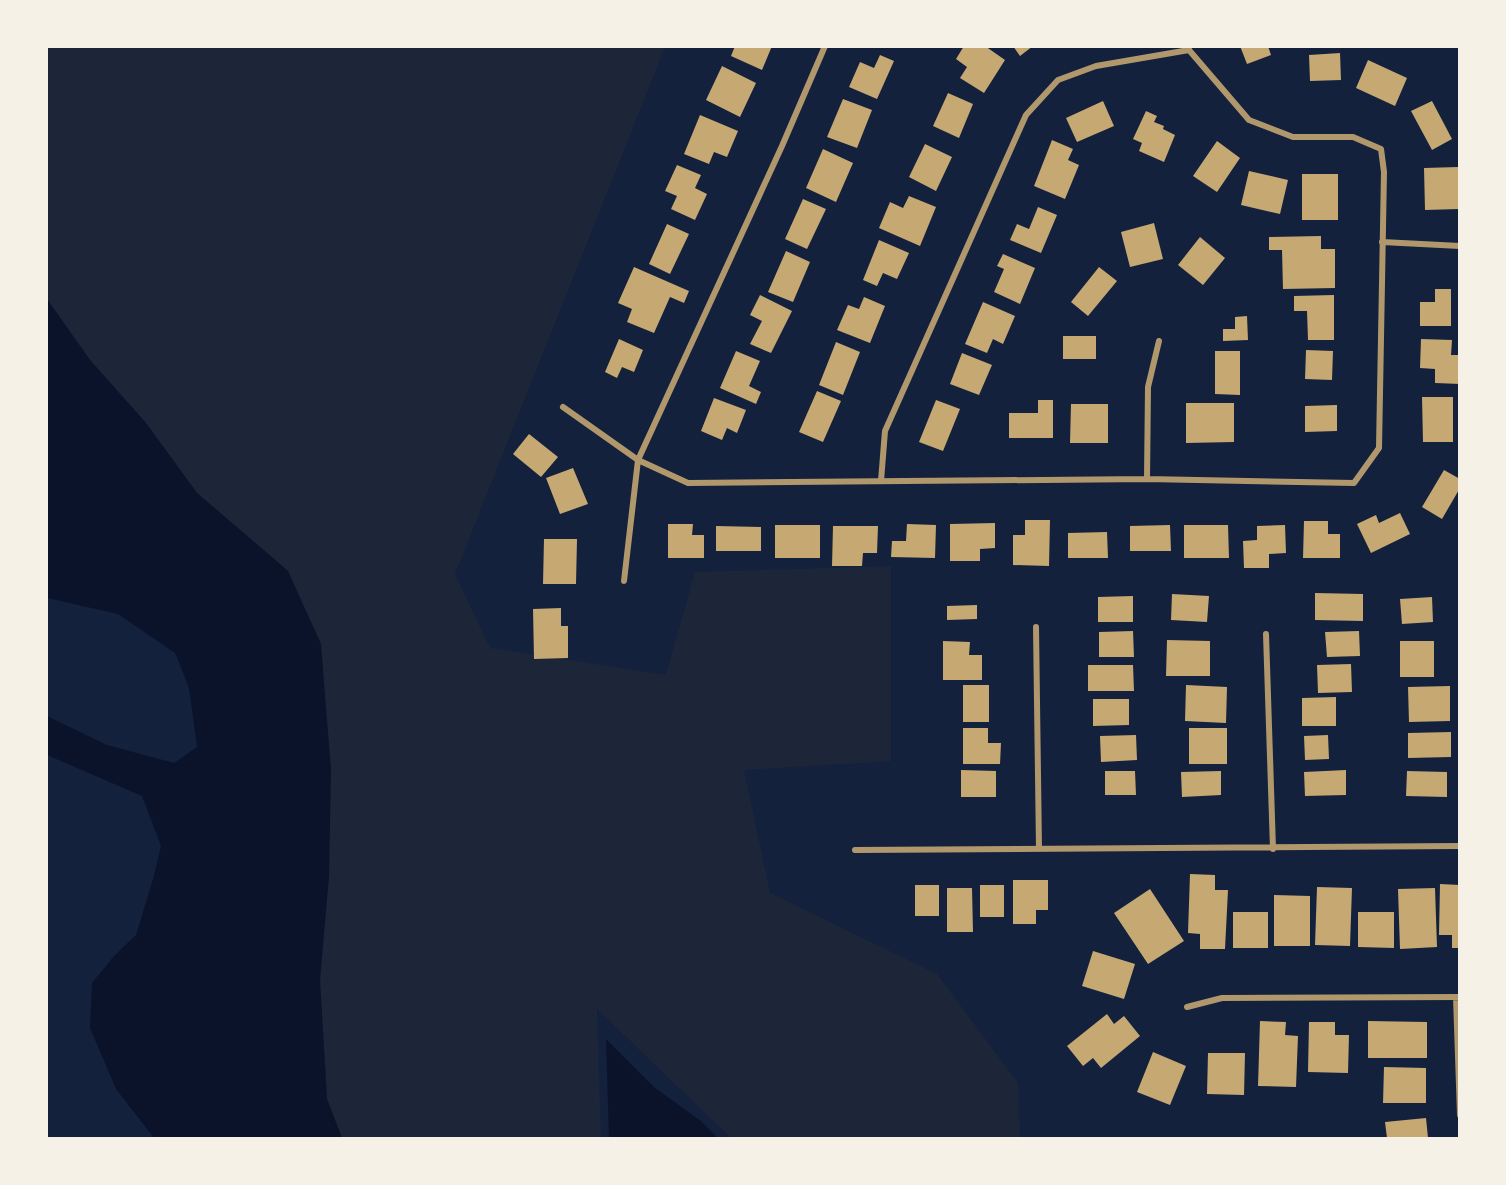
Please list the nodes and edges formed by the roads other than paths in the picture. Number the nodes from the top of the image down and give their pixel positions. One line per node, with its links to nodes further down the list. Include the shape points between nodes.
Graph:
1 (825, 46): 7 (street)
2 (1189, 48): 3 (street, via 1249,120 1293,137 1353,137 1381,149); 9 (street, via 1096,66 1058,80 1026,115 885,431)
3 (1382, 242): 4 (street); 8 (street, via 1379,448 1354,483)
4 (1460, 246)
5 (1158, 341): 8 (street, via 1148,387)
6 (563, 407): 7 (street)
7 (638, 460): 9 (street, via 688,483); 10 (street)
8 (1147, 479): 9 (street)
9 (881, 481)
10 (624, 581)
11 (1036, 627): 14 (street)
12 (1266, 634): 15 (street)
13 (1460, 846): 15 (street)
14 (1039, 849): 15 (street); 16 (street)
15 (1273, 849)
16 (855, 850)
17 (1458, 997): 18 (street, via 1222,998); 19 (street)
18 (1187, 1007)
19 (1460, 1115)

